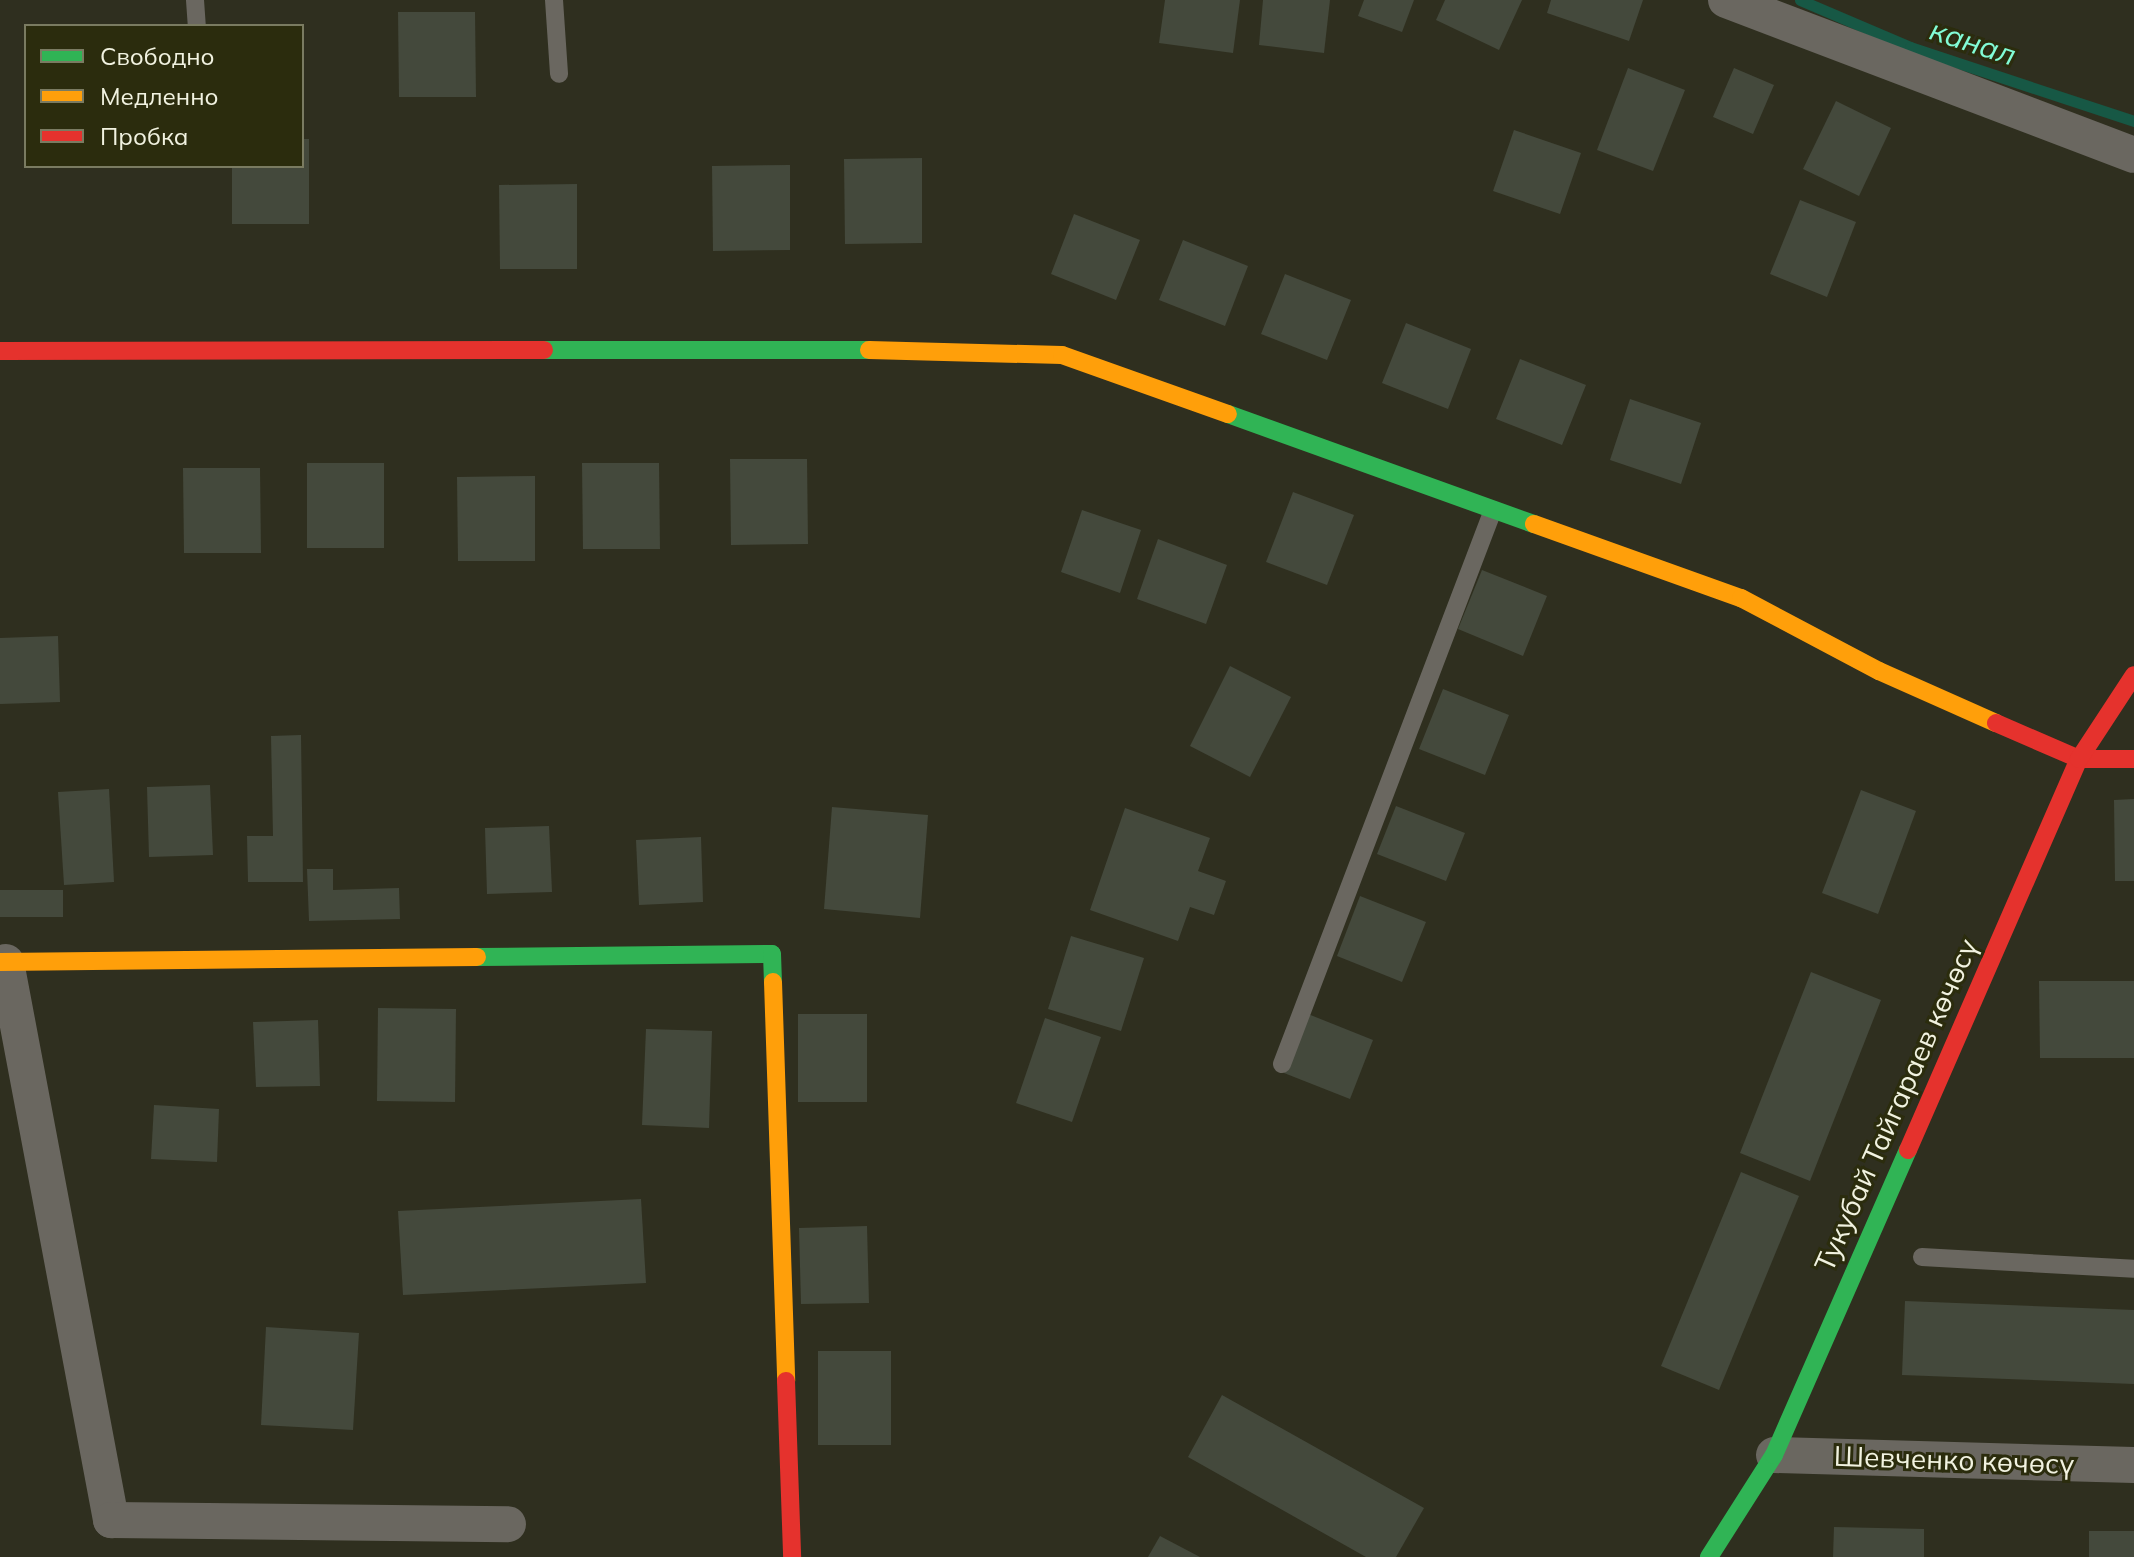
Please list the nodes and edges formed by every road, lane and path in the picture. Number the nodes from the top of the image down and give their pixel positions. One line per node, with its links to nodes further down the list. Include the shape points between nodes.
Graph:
1 (195, 0): 4 (lane)
2 (554, 0): 5 (lane)
3 (1726, 0): 6 (street)
4 (197, 24)
5 (559, 74)
6 (2134, 155)
7 (0, 351): 8 (street, via 994,350 1062,355)
8 (1494, 507): 10 (street, via 1741,598 1879,671); 13 (lane)
9 (2134, 675): 10 (street, Тукубай Тайгараев көчөсү)
10 (2079, 759): 11 (street); 16 (street, Тукубай Тайгараев көчөсү)
11 (2134, 759)
12 (3, 962): 18 (street, via 111,1520); 19 (street, via 772,954)
13 (1282, 1064)
14 (1922, 1257): 15 (lane)
15 (2134, 1269)
16 (1774, 1455): 17 (street, Шевченко көчөсү); 20 (street, Тукубай Тайгараев көчөсү)
17 (2134, 1465)
18 (508, 1524)
19 (792, 1557)
20 (1709, 1557)

